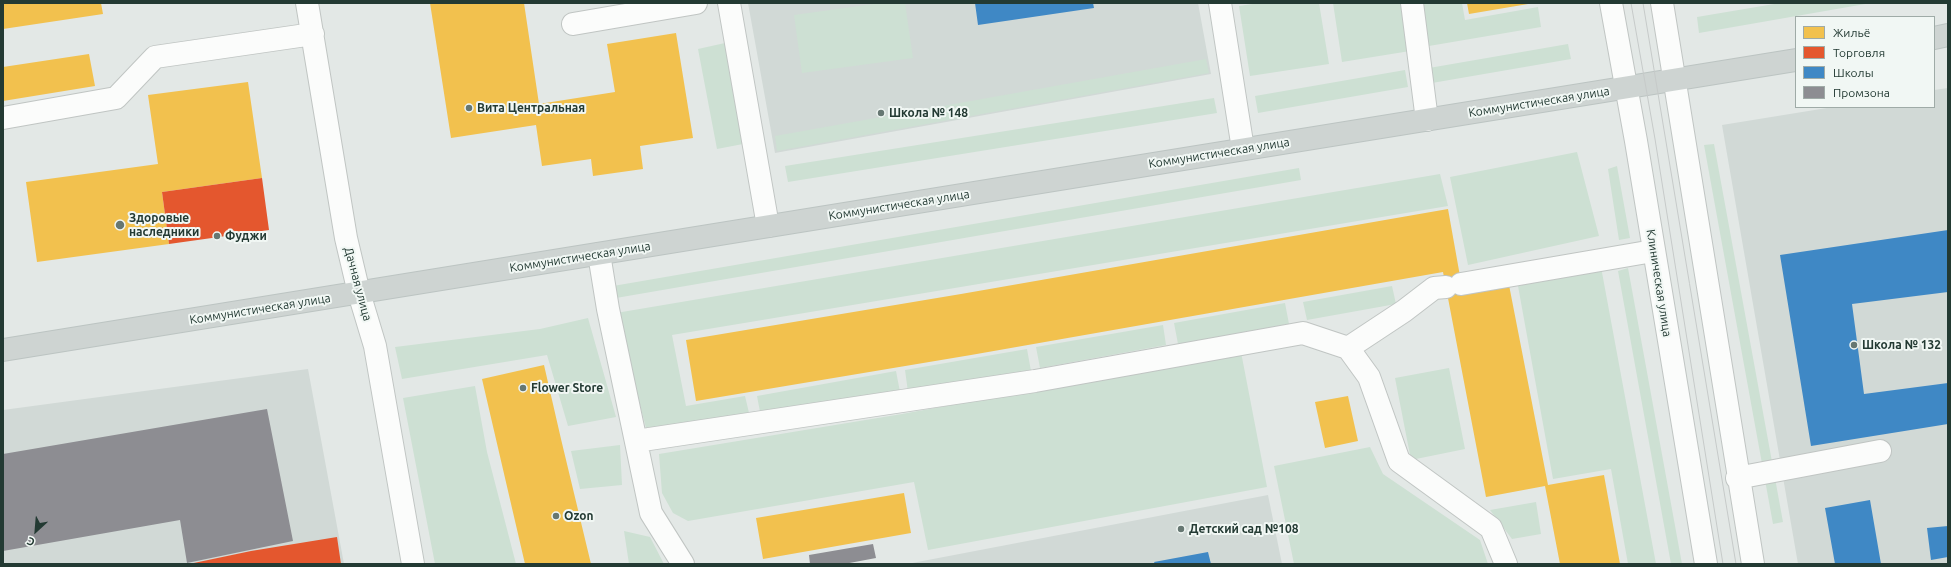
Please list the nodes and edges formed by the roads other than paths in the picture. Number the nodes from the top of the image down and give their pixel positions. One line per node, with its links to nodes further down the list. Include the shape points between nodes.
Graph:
1 (307, 3): 9 (street, Дачная улица)
2 (696, 3): 8 (street)
3 (728, 3): 18 (street)
4 (1220, 3): 17 (street)
5 (1412, 3): 16 (street)
6 (1611, 3): 14 (street, Клиническая улица)
7 (1662, 3): 13 (street)
8 (573, 24)
9 (313, 34): 15 (street, via 154,57 116,98); 21 (street, Дачная улица, via 346,238)
10 (1948, 35): 11 (main road)
11 (1935, 38)
12 (1795, 60): 13 (main road, Коммунистическая улица)
13 (1675, 80): 14 (main road, Коммунистическая улица); 26 (street)
14 (1627, 87): 16 (main road, Коммунистическая улица); 19 (street, Клиническая улица)
15 (3, 118)
16 (1427, 120): 17 (main road, Коммунистическая улица)
17 (1243, 149): 18 (main road, Коммунистическая улица)
18 (768, 226): 20 (main road, Коммунистическая улица)
19 (1654, 251): 22 (street, via 1434,288); 30 (street, Клиническая улица)
20 (599, 254): 21 (main road, Коммунистическая улица); 24 (street)
21 (359, 293): 23 (main road, Коммунистическая улица); 27 (street, Дачная улица, via 376,346)
22 (1348, 348): 24 (street, via 1303,333 1028,382); 29 (street, via 1369,377 1399,461 1491,528)
23 (3, 350)
24 (636, 441): 28 (street, via 651,513)
25 (1880, 451): 26 (street)
26 (1737, 478): 31 (street)
27 (413, 564)
28 (683, 564)
29 (1506, 564)
30 (1706, 564)
31 (1752, 564)

